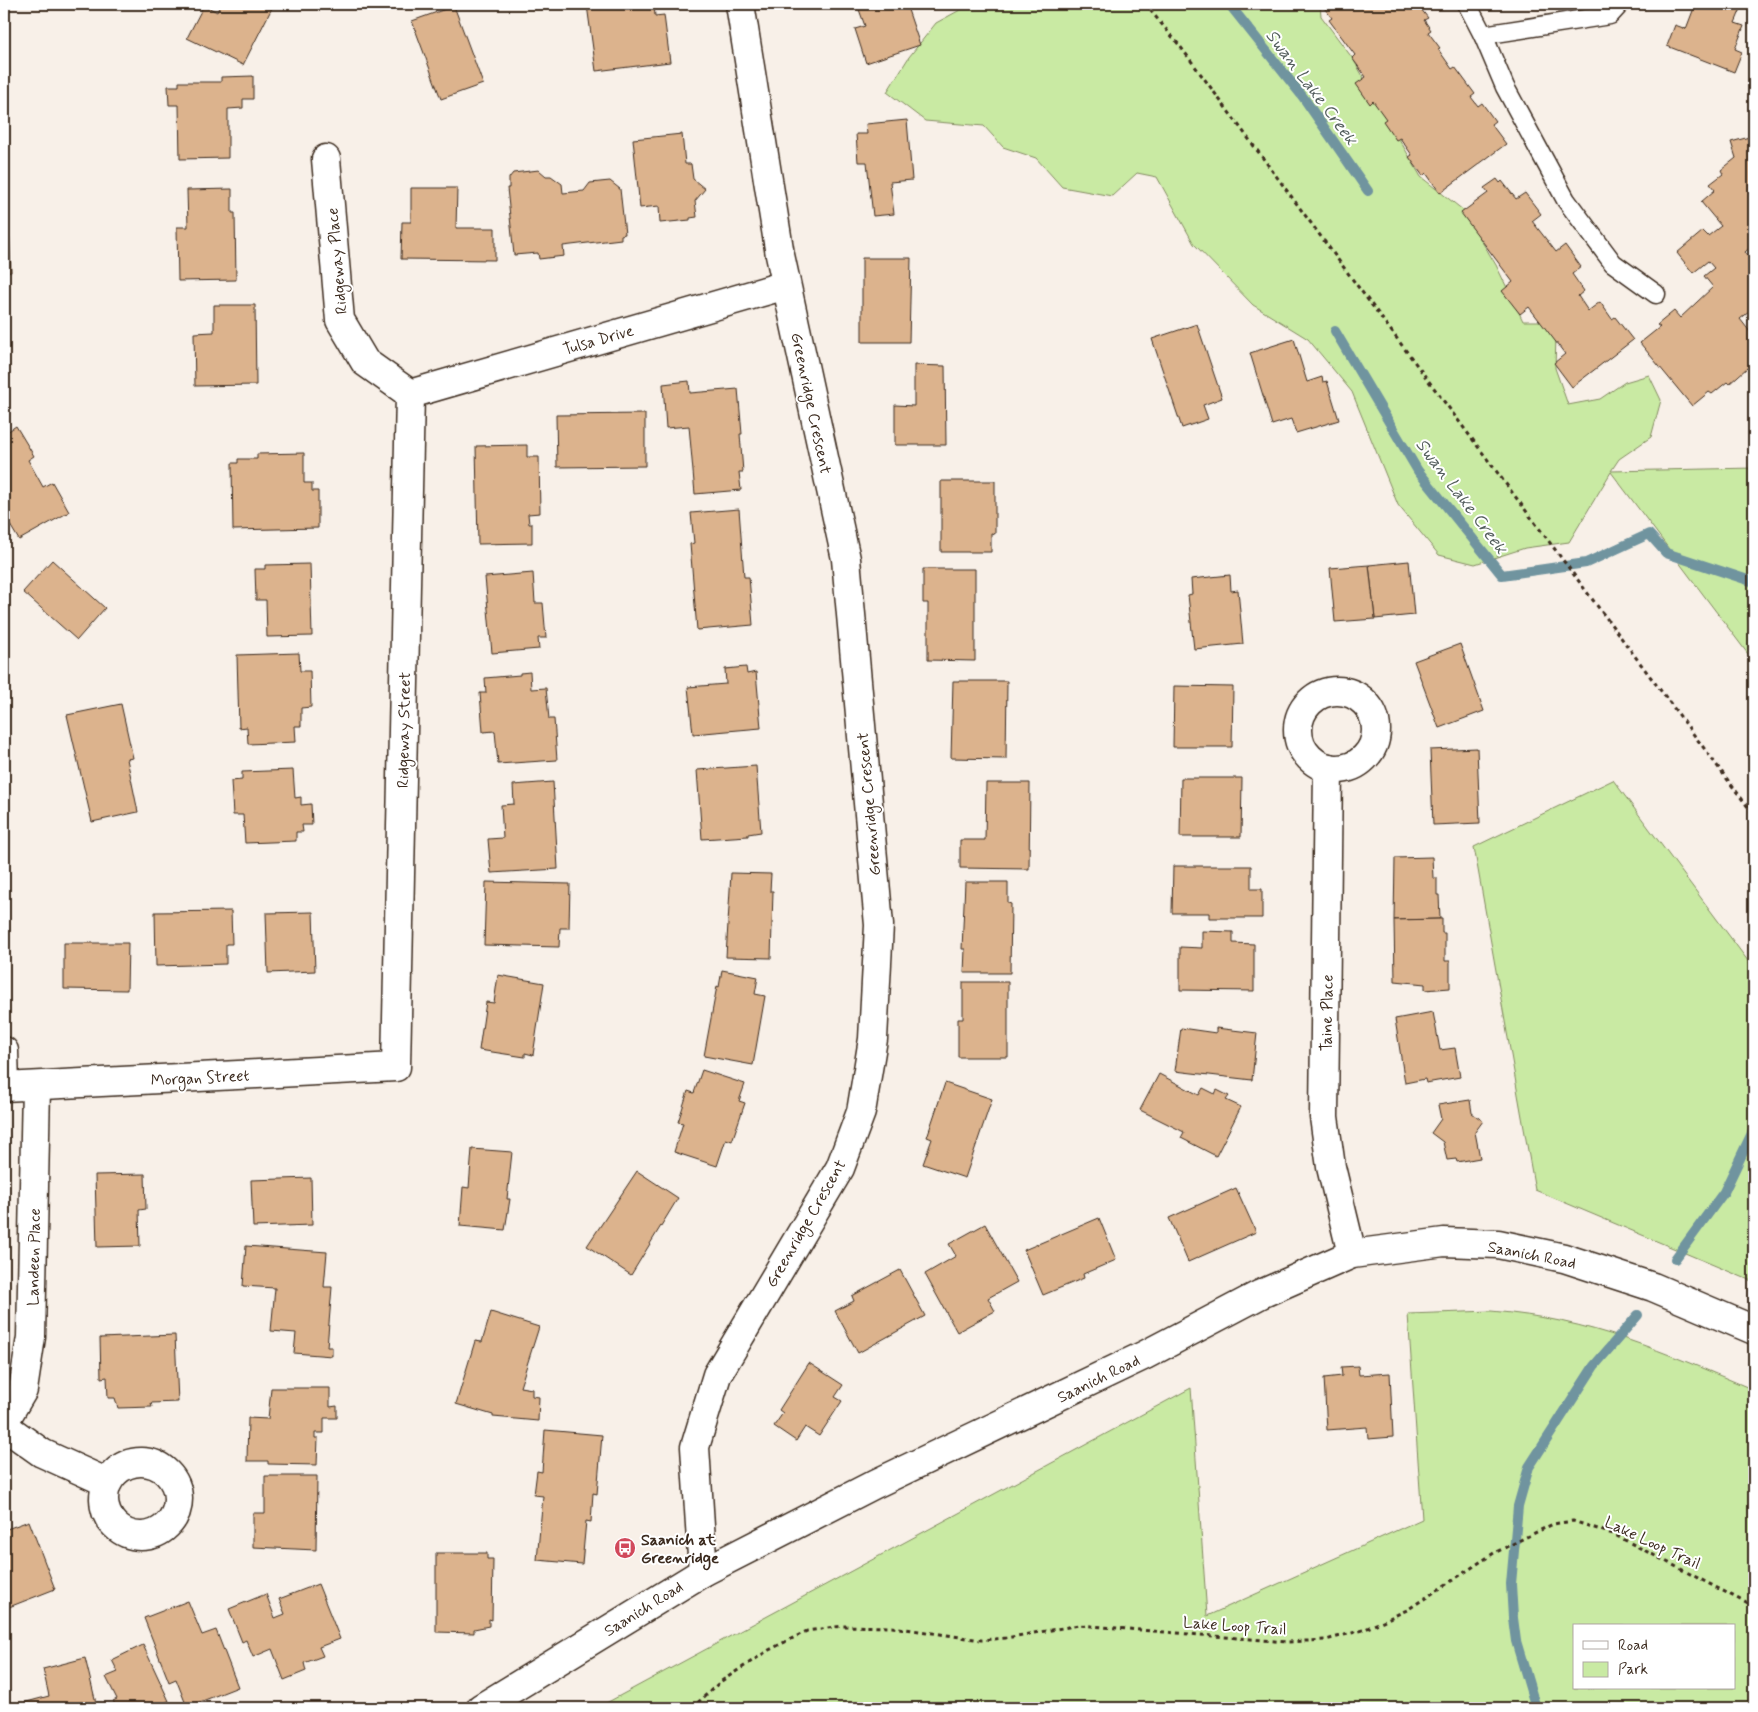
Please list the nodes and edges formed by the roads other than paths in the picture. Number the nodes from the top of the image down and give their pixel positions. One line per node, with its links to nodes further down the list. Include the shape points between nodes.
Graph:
1 (740, 4): 6 (street, Greenridge Crescent)
2 (1467, 4): 4 (lane)
3 (1620, 4): 4 (lane, via 1610,15)
4 (1483, 34): 7 (lane, via 1505,87 1566,200 1613,263)
5 (326, 159): 8 (street, Ridgeway Place, via 340,320 366,362)
6 (786, 285): 8 (street, Tulsa Drive); 18 (street, Greenridge Crescent, via 846,559 879,925 873,1039 862,1112 840,1168 717,1375 695,1447)
7 (1656, 294)
8 (410, 394): 11 (street, Ridgeway Street)
9 (1328, 768): 14 (street, Taine Place, via 1324,1117 1331,1166)
10 (4, 1051): 13 (street)
11 (396, 1067): 12 (street, Morgan Street)
12 (36, 1086): 13 (street, Morgan Street); 16 (street, Landeen Place, via 32,1336 23,1390)
13 (4, 1087)
14 (1352, 1254): 15 (street, Saanich Road, via 1444,1242 1498,1244 1564,1258 1654,1287); 18 (street, Saanich Road, via 1261,1294 1145,1355 875,1484)
15 (1754, 1330)
16 (4, 1424): 17 (street, Landeen Place, via 42,1453)
17 (106, 1482)
18 (703, 1572): 19 (street, Saanich Road)
19 (480, 1708)

